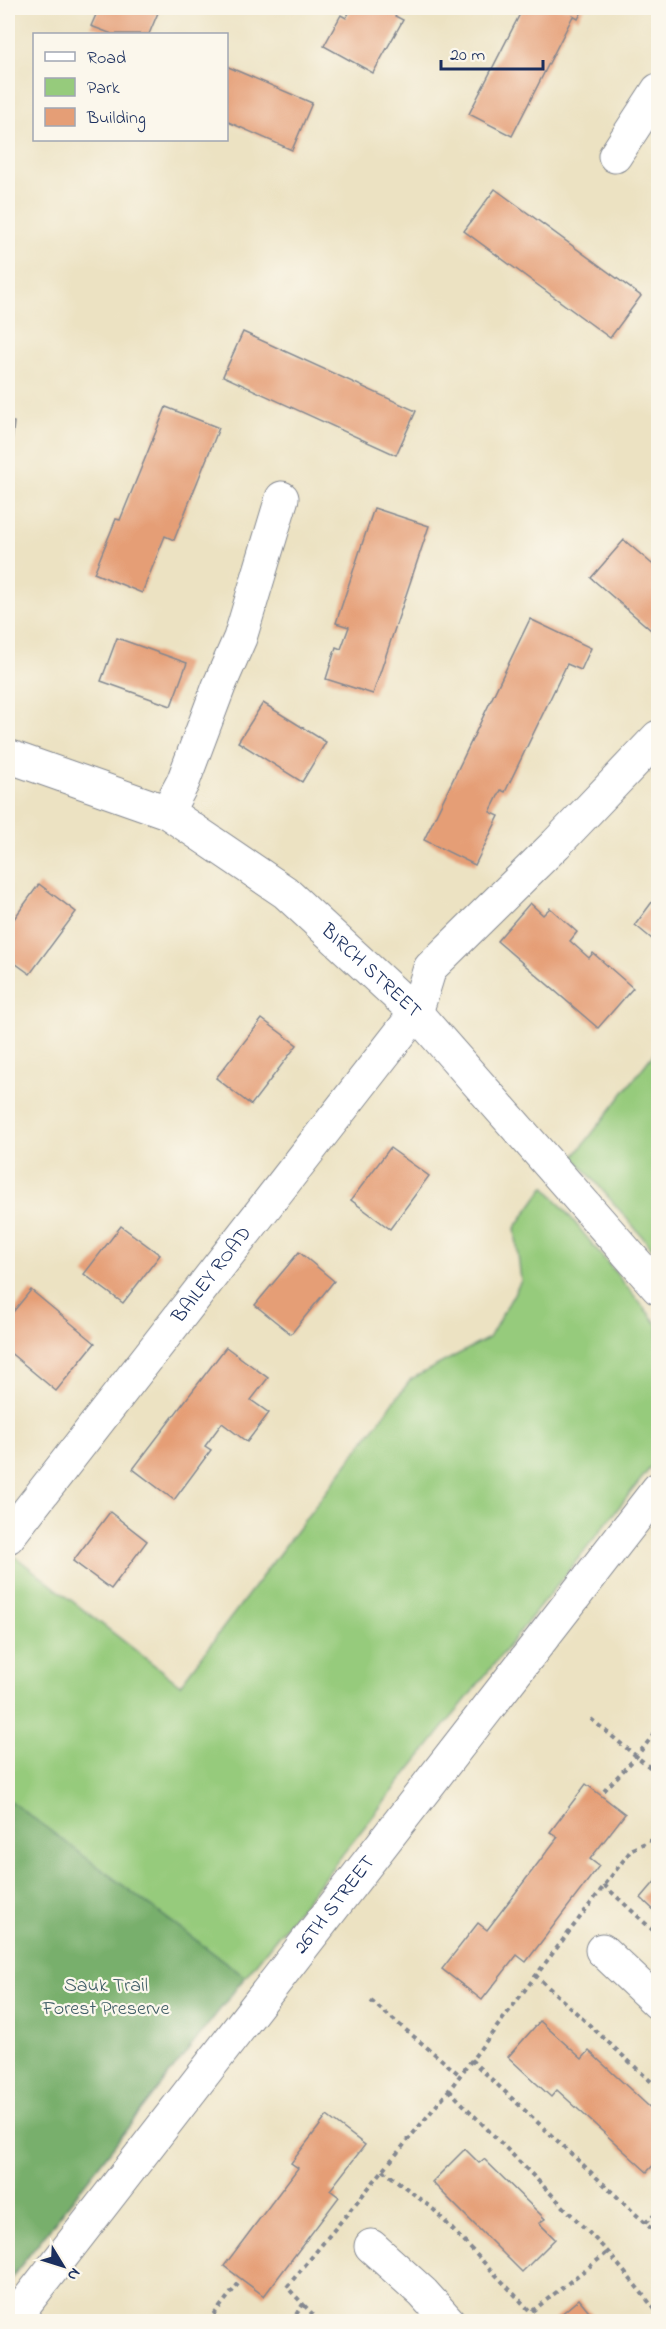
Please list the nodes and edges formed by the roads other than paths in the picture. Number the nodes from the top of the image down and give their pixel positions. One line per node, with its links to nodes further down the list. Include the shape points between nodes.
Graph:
1 (658, 90): 2 (street)
2 (615, 156)
3 (282, 498): 6 (street, via 240,638 183,782)
4 (658, 737): 7 (street, via 430,968)
5 (8, 758): 6 (street, BIRCH STREET)
6 (167, 812): 7 (street, BIRCH STREET, via 285,892)
7 (416, 1013): 8 (street, BIRCH STREET); 10 (street, BAILEY ROAD)
8 (658, 1288)
9 (658, 1490): 14 (street, 26TH STREET)
10 (8, 1537)
11 (602, 1950): 12 (street)
12 (658, 2003)
13 (371, 2246): 15 (street)
14 (11, 2322)
15 (449, 2322)

